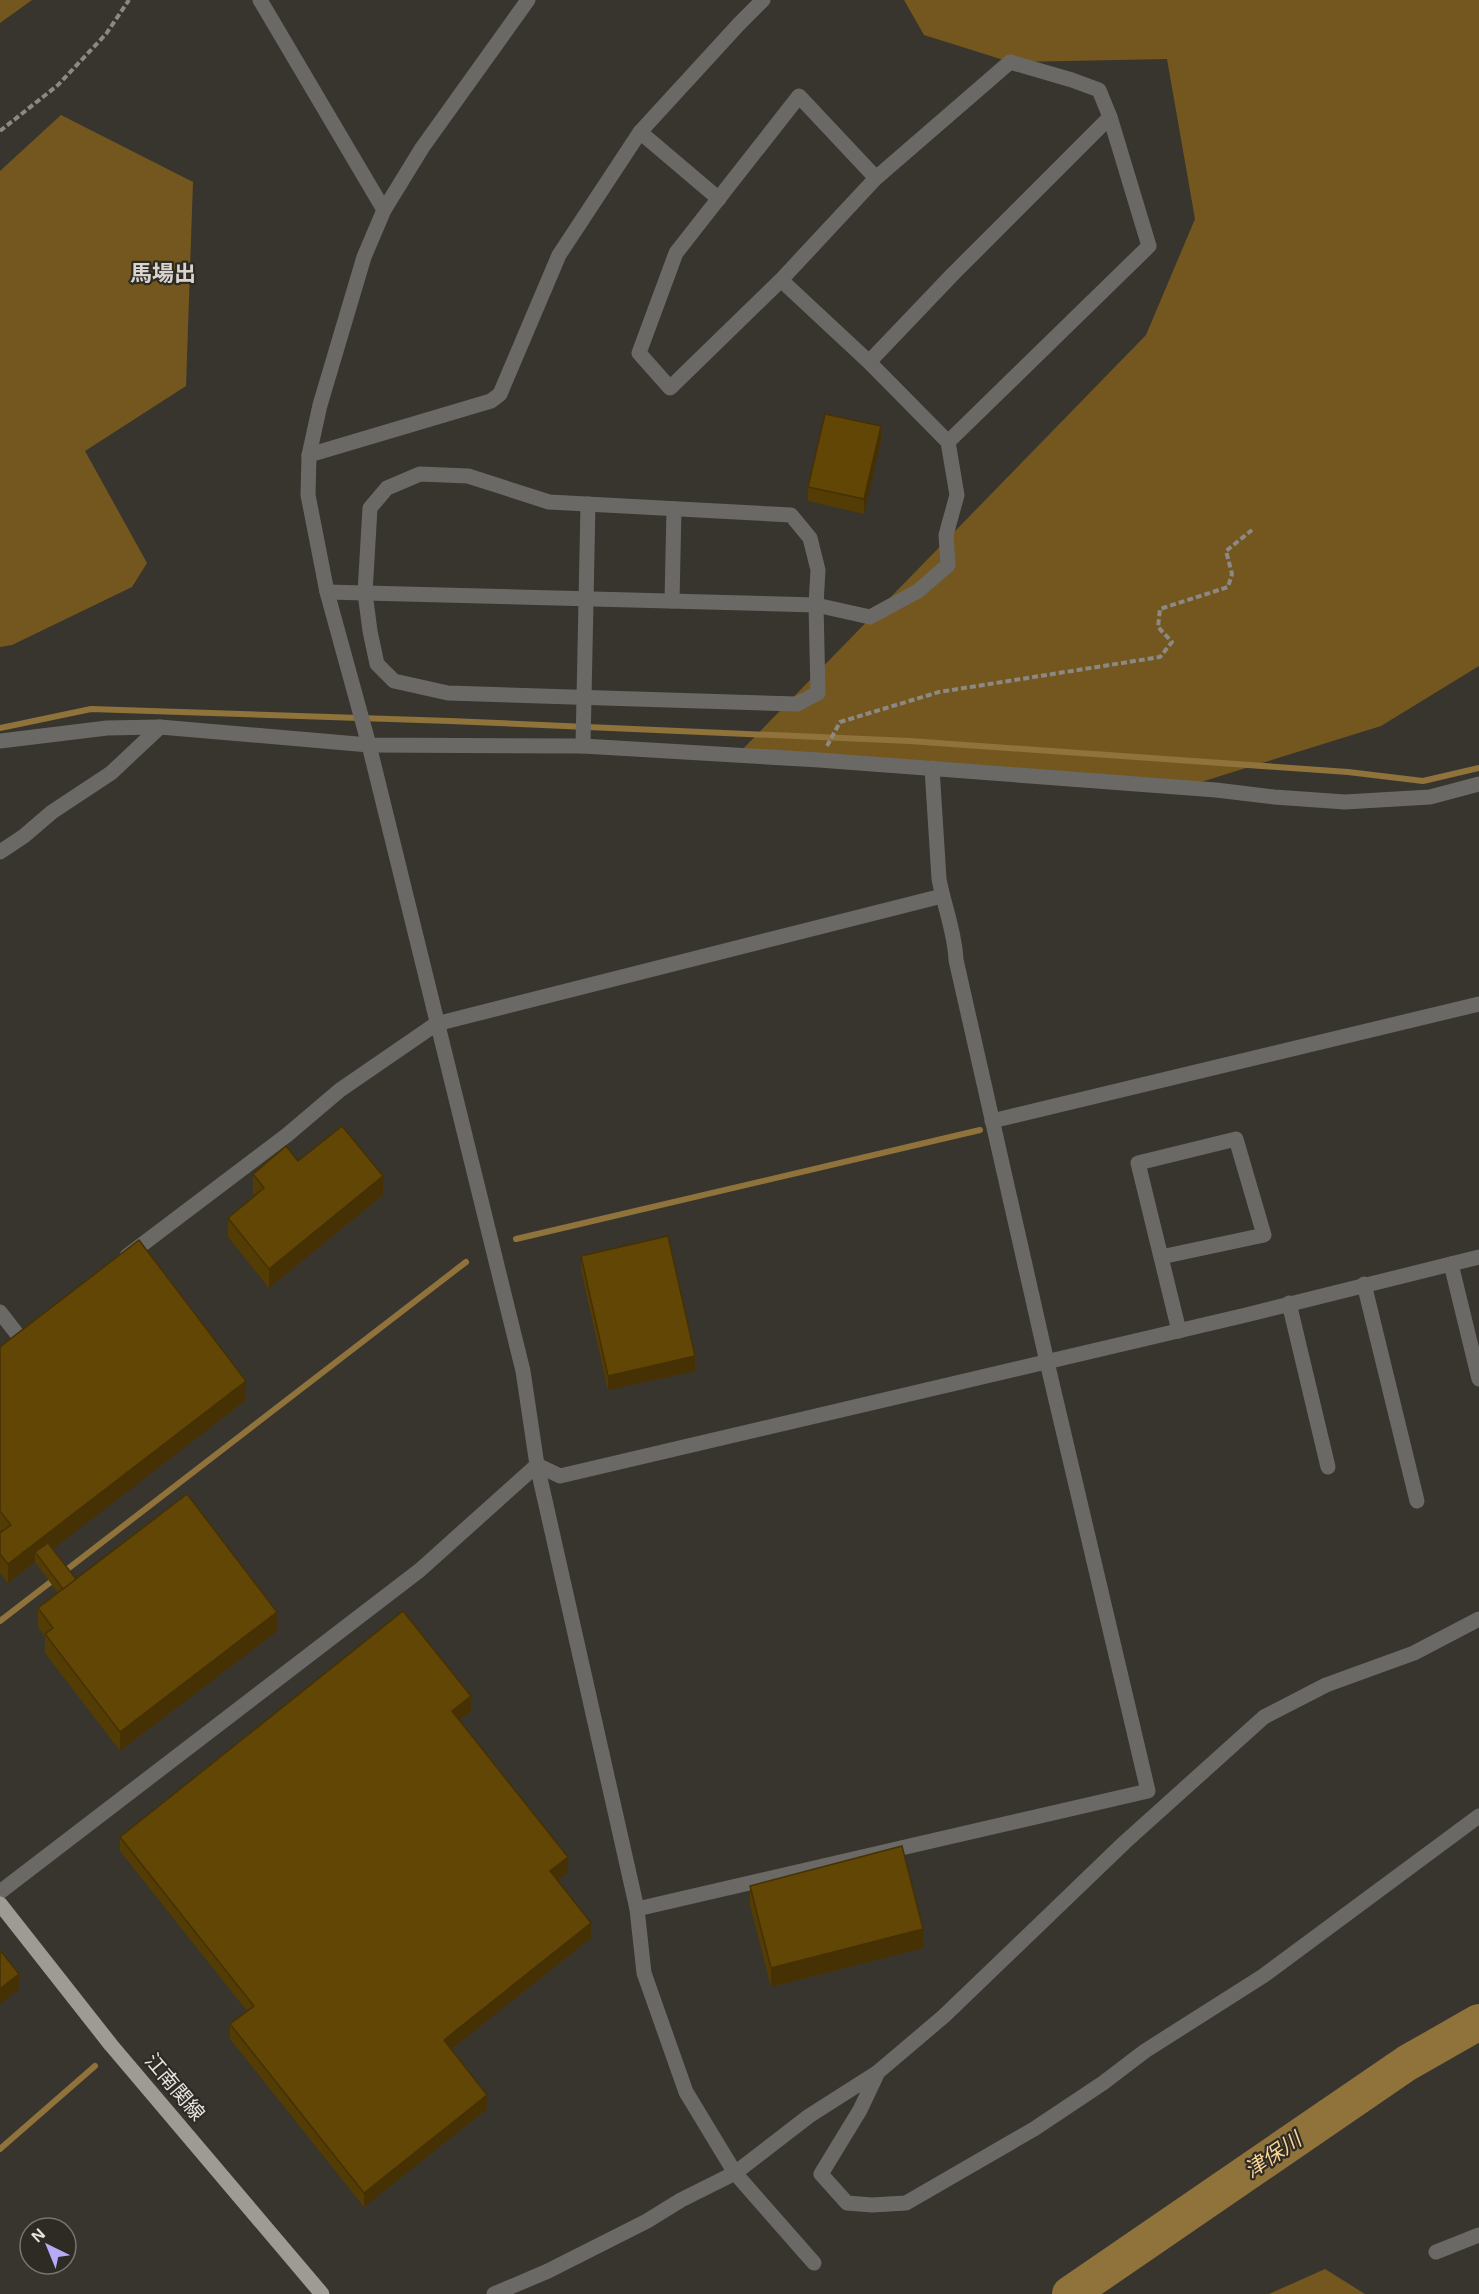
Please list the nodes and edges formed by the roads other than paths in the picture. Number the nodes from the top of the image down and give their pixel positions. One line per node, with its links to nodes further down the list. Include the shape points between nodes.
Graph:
1 (260, 0): 8 (street)
2 (528, 0): 8 (street, via 422,148)
3 (763, 0): 5 (street)
4 (1110, 117): 6 (street, via 1099,90 1010,62); 10 (street); 11 (street, via 1149,246)
5 (640, 132): 7 (street); 12 (street, via 559,255 500,394 491,401)
6 (876, 178): 7 (street, via 798,96); 9 (street)
7 (719, 199): 9 (street, via 676,253 639,353 670,388)
8 (384, 210): 12 (street, via 364,257)
9 (782, 280): 10 (street)
10 (869, 362): 11 (street)
11 (948, 442): 19 (street, via 957,495 946,536 948,565 918,591 870,617)
12 (309, 455): 15 (street, via 308,495)
13 (588, 504): 14 (street); 16 (street, via 549,502 468,476 420,474 387,488 370,508); 17 (street)
14 (674, 509): 18 (street); 19 (street, via 791,515 810,538 818,570)
15 (327, 592): 16 (street); 23 (street)
16 (366, 593): 17 (street); 20 (street, via 377,664 394,681 448,693)
17 (585, 599): 18 (street); 20 (street)
18 (672, 601): 19 (street)
19 (816, 605): 20 (street, via 818,693 797,704)
20 (585, 698): 24 (street)
21 (160, 727): 22 (street, via 107,728); 23 (street); 27 (street, via 111,773)
22 (0, 741)
23 (369, 745): 24 (street); 30 (street)
24 (583, 746): 25 (street)
25 (932, 768): 26 (street, via 1345,802 1430,797); 28 (street)
26 (1479, 784)
27 (0, 852)
28 (942, 896): 30 (street); 31 (street)
29 (1479, 1004): 31 (street)
30 (436, 1024): 35 (street, via 340,1090 287,1135); 43 (street, via 523,1371)
31 (992, 1121): 41 (street)
32 (1161, 1257): 32 (street, via 1138,1163 1236,1139 1264,1235); 39 (street)
33 (1479, 1257): 34 (street)
34 (1451, 1264): 36 (street); 42 (street)
35 (113, 1266)
36 (1364, 1284): 37 (street); 45 (street)
37 (1289, 1303): 39 (street); 44 (street)
38 (0, 1312): 40 (street)
39 (1179, 1330): 41 (street)
40 (17, 1334)
41 (1047, 1362): 43 (street, via 560,1476); 50 (street, via 1148,1791)
42 (1479, 1379)
43 (537, 1465): 48 (street, via 420,1570); 50 (street)
44 (1328, 1467)
45 (1417, 1501)
46 (1479, 1619): 51 (street, via 1414,1653 1326,1685 1264,1717 1125,1842 944,2016)
47 (1479, 1816): 51 (street, via 1263,1976 1144,2051 1034,2129 906,2203 847,2203 821,2174)
48 (0, 1892)
49 (0, 1904): 56 (main road, 江南関線, via 111,2045)
50 (637, 1909): 52 (street, via 644,1973 686,2092)
51 (878, 2072): 52 (street, via 809,2116)
52 (735, 2173): 55 (street); 57 (street, via 608,2241)
53 (1479, 2235): 54 (street)
54 (1436, 2252)
55 (814, 2263)
56 (322, 2294)
57 (494, 2294)

